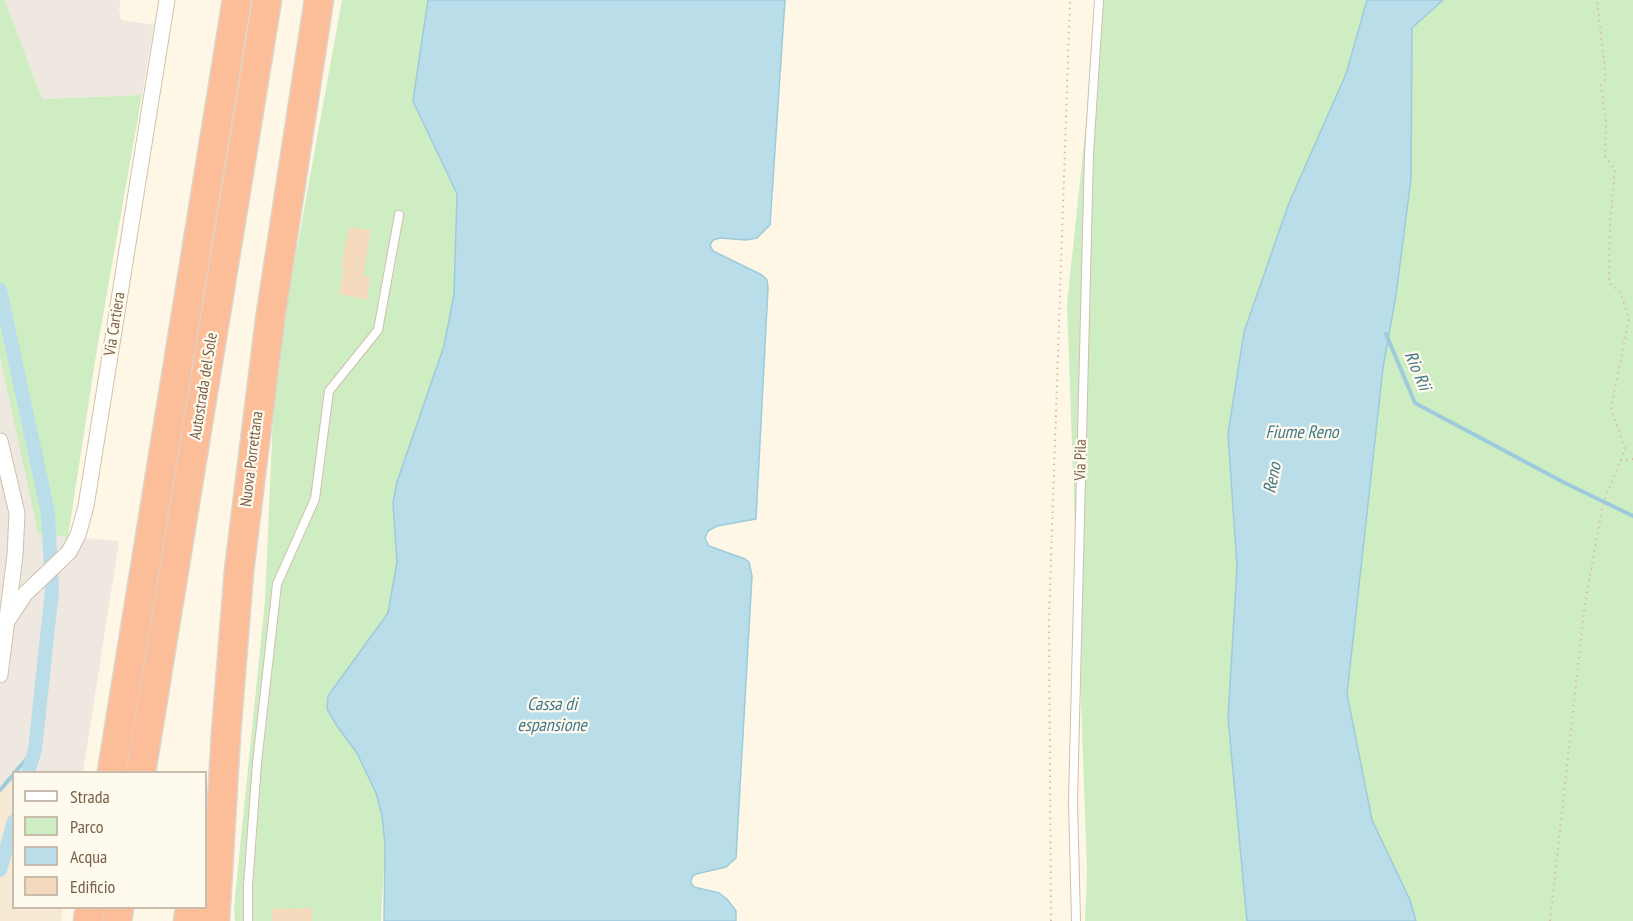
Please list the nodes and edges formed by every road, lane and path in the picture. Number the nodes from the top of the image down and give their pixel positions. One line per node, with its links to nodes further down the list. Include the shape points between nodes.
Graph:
1 (167, 0): 13 (street, Via Cartiera, via 86,506 69,552 25,594)
2 (237, 0): 15 (highway, Autostrada del Sole)
3 (267, 0): 16 (highway, Autostrada del Sole)
4 (319, 0): 12 (highway, Nuova Porrettana, via 272,309)
5 (1070, 0): 20 (path, via 1049,618)
6 (1099, 0): 21 (lane, Via Pila, via 1089,153 1073,801)
7 (1597, 0): 11 (path, via 1606,78 1601,86 1605,156 1615,170 1609,283 1620,291 1629,319 1611,408 1625,449)
8 (399, 215): 19 (lane, via 378,330 329,391 315,499 277,584 256,763)
9 (0, 441): 13 (street, via 17,513)
10 (1633, 459): 11 (path)
11 (1620, 460): 22 (path, via 1604,504 1585,603)
12 (239, 571): 17 (highway); 18 (highway, Nuova Porrettana)
13 (6, 623): 14 (street)
14 (0, 675)
15 (112, 771)
16 (141, 771)
17 (207, 782)
18 (215, 921)
19 (248, 921)
20 (1051, 921)
21 (1076, 921)
22 (1550, 921)

